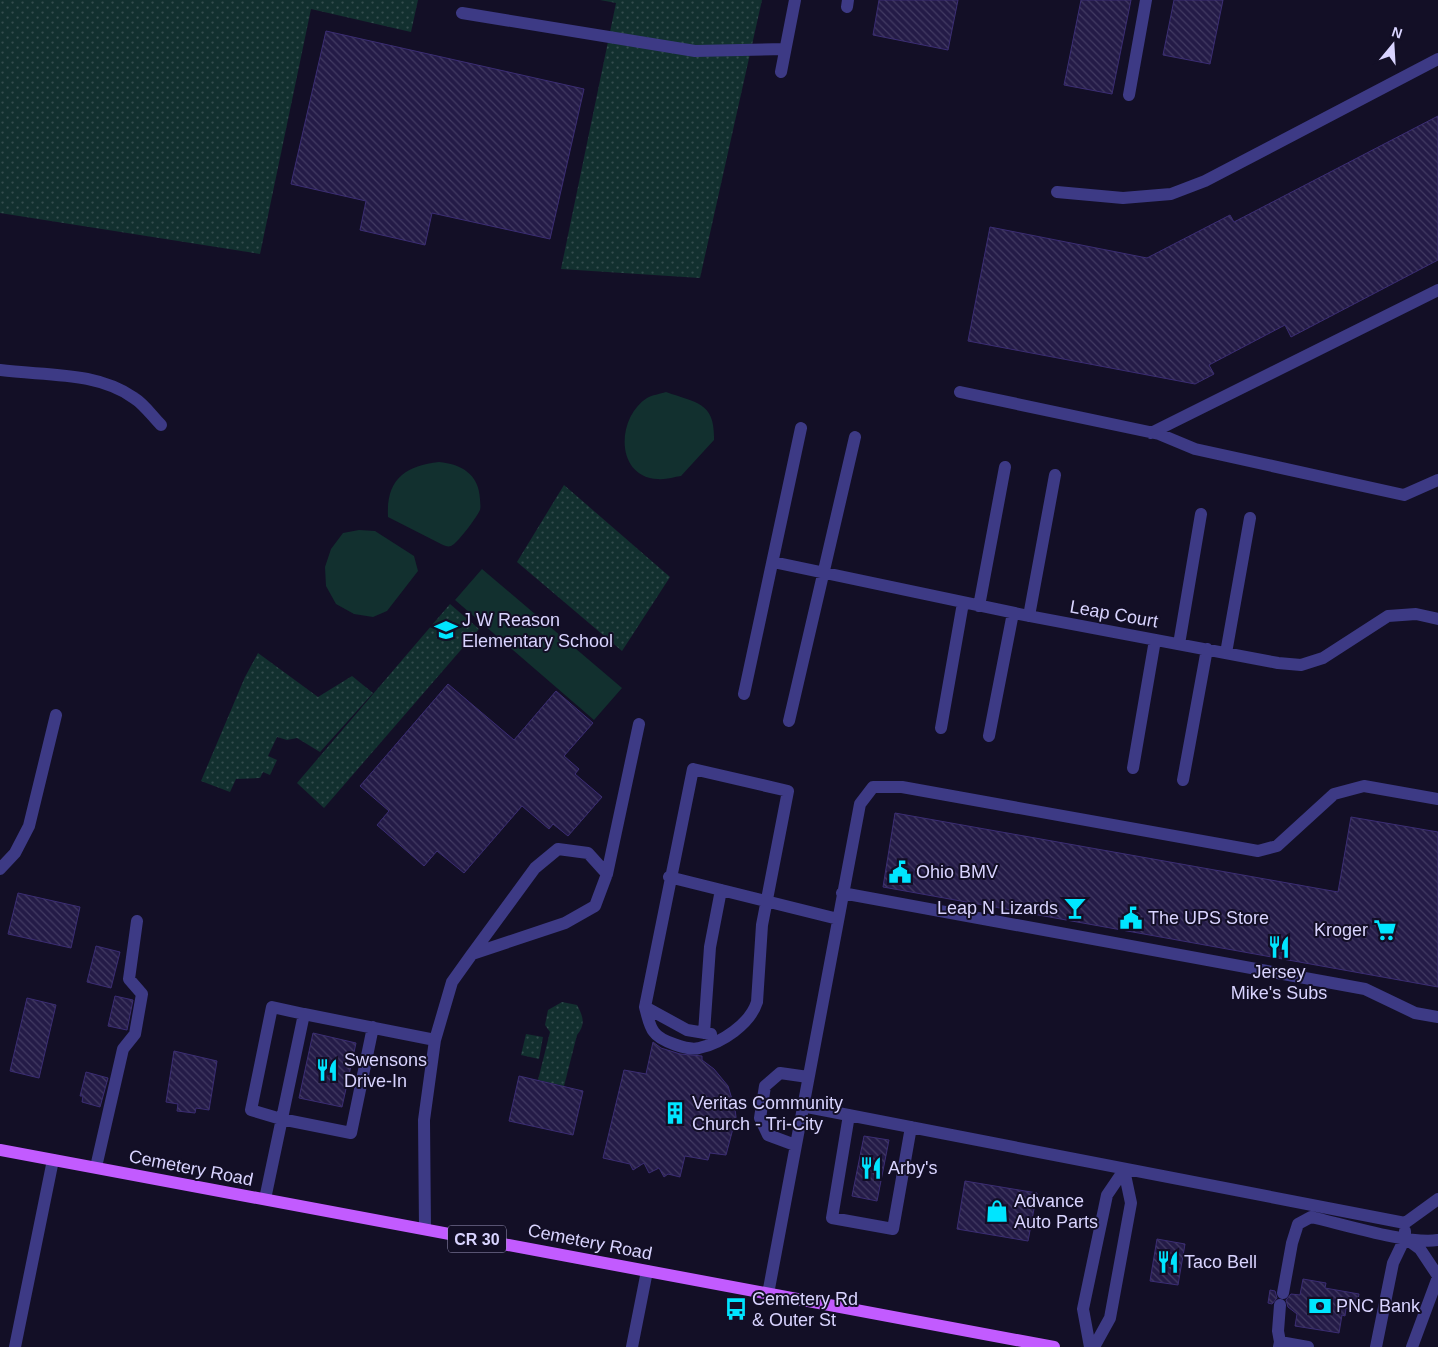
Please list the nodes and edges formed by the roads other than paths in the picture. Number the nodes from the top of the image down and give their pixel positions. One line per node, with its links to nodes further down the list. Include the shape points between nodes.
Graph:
1 (795, 0): 4 (street)
2 (1146, 0): 7 (street)
3 (462, 13): 4 (street, via 695,51)
4 (785, 49): 6 (street)
5 (1438, 59): 8 (street, via 1205,181 1172,194 1123,198)
6 (781, 72)
7 (1130, 95)
8 (1057, 192)
9 (1438, 290): 14 (street)
10 (0, 370): 12 (street, via 82,377 109,386 134,398)
11 (960, 392): 14 (street)
12 (161, 425)
13 (802, 428): 21 (street)
14 (1151, 433): 18 (street, via 1195,449 1404,495)
15 (855, 437): 22 (street)
16 (1006, 467): 24 (street)
17 (1055, 475): 26 (street)
18 (1438, 480)
19 (1201, 514): 29 (street)
20 (1250, 518): 31 (street)
21 (773, 562): 22 (street, Leap Court); 32 (street)
22 (824, 574): 23 (street, Leap Court); 34 (street)
23 (963, 603): 24 (street, Leap Court); 36 (street)
24 (979, 606): 25 (street, Leap Court)
25 (1013, 613): 26 (street, Leap Court); 37 (street)
26 (1029, 616): 28 (street, Leap Court)
27 (1438, 619): 31 (street, Leap Court, via 1416,614 1388,616 1323,658 1301,665 1278,664)
28 (1155, 640): 29 (street, Leap Court); 38 (street)
29 (1179, 644): 30 (street, Leap Court)
30 (1207, 650): 31 (street, Leap Court); 39 (street)
31 (1226, 653)
32 (744, 694)
33 (56, 715): 41 (street, via 29,826 15,853)
34 (789, 721)
35 (639, 724): 42 (street)
36 (941, 728)
37 (989, 736)
38 (1133, 768)
39 (1183, 780)
40 (1438, 799): 45 (street, via 1364,786 1334,794 1277,846 1258,851 902,787 873,787 860,804)
41 (0, 869)
42 (607, 874): 49 (street, via 595,906 565,923); 49 (street, via 588,853 558,849 535,868)
43 (670, 877): 44 (street); 46 (street, via 693,768 788,791); 50 (street)
44 (721, 890): 46 (street); 54 (street, via 710,947)
45 (842, 893): 47 (street); 52 (street, via 1358,987 1415,1012)
46 (767, 900): 47 (street); 55 (street, via 757,1002 754,1011)
47 (838, 919): 57 (street)
48 (137, 921): 65 (street, via 129,979 142,994 135,1034 123,1049)
49 (472, 954): 56 (street, via 452,982)
50 (645, 1006): 54 (street, via 687,1030); 55 (street, via 654,1032 669,1043 698,1049)
51 (304, 1014): 53 (street); 60 (street); 60 (street, via 272,1006 251,1110)
52 (1438, 1018)
53 (373, 1027): 56 (street); 60 (street, via 351,1133)
54 (704, 1033): 55 (street)
55 (731, 1034)
56 (435, 1040): 70 (street, via 424,1120)
57 (808, 1077): 58 (street); 62 (street, via 780,1073 765,1086 760,1118 768,1134)
58 (802, 1106): 59 (street); 62 (street)
59 (849, 1115): 61 (street); 61 (street, via 832,1218 893,1229)
60 (281, 1119): 68 (street)
61 (910, 1127): 66 (street)
62 (795, 1145): 76 (street)
63 (0, 1150): 64 (main road, Cemetery Road / CR 30)
64 (53, 1160): 65 (main road, Cemetery Road / CR 30); 79 (street)
65 (96, 1167): 68 (main road, Cemetery Road / CR 30)
66 (1124, 1170): 69 (street); 82 (street, via 1106,1195 1083,1309); 83 (street, via 1131,1203 1110,1318)
67 (1438, 1198): 69 (street)
68 (265, 1199): 70 (main road, Cemetery Road / CR 30)
69 (1406, 1223): 71 (street)
70 (425, 1229): 73 (main road, Cemetery Road / CR 30)
71 (1405, 1238): 72 (street, via 1428,1242); 74 (street, via 1420,1249); 75 (street, via 1311,1217 1298,1224); 85 (street, via 1393,1263)
72 (1438, 1240)
73 (647, 1271): 76 (main road, Cemetery Road / CR 30); 80 (street)
74 (1438, 1276): 86 (street)
75 (1283, 1292)
76 (768, 1294): 81 (main road, Cemetery Road / CR 30)
77 (1280, 1305): 78 (street)
78 (1280, 1344): 84 (street)
79 (15, 1347)
80 (632, 1347)
81 (1054, 1347)
82 (1090, 1347)
83 (1094, 1347)
84 (1308, 1347)
85 (1376, 1347)
86 (1412, 1347)

